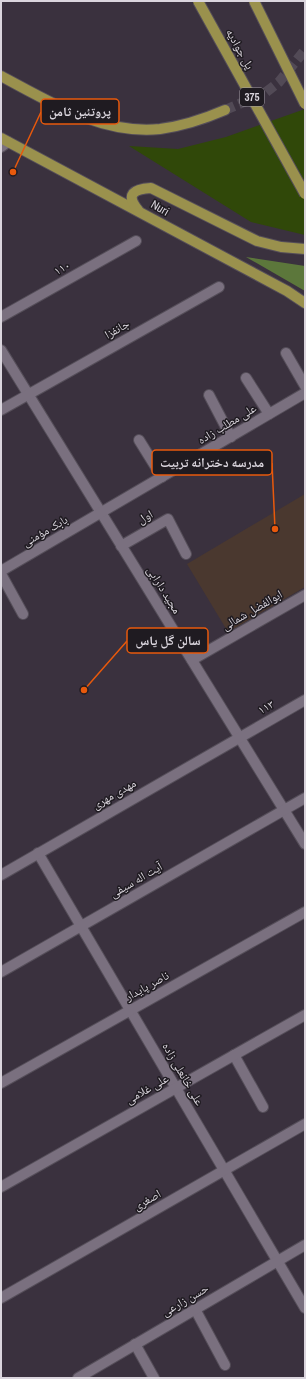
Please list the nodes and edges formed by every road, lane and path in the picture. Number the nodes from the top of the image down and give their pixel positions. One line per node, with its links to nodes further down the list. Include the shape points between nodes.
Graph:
1 (198, 1): 7 (main road, پل جوادیه / 375, bridge)
2 (254, 1): 4 (main road, bridge)
3 (1, 76): 5 (main road, via 73,114 104,124 130,128 160,129 195,122)
4 (305, 104)
5 (225, 110)
6 (4, 143): 8 (main road, Nuri)
7 (305, 194)
8 (138, 210): 10 (main road, via 131,198 134,192 138,188 151,188 257,241); 12 (main road, Nuri)
9 (136, 242): 13 (street, ۱۱۰)
10 (305, 249)
11 (219, 287): 19 (street, جانفزا)
12 (305, 303)
13 (1, 317)
14 (1, 350): 19 (street, مجید دارابی)
15 (286, 353): 17 (street)
16 (246, 378): 22 (street)
17 (305, 386)
18 (305, 393): 22 (street, علی مطلب زاده)
19 (28, 395): 21 (street, جانفزا); 26 (street, مجید دارابی)
20 (209, 395): 23 (street)
21 (1, 410)
22 (269, 414): 23 (street, علی مطلب زاده)
23 (231, 437): 25 (street, علی مطلب زاده)
24 (139, 440): 25 (street)
25 (162, 478): 26 (street, علی مطلب زاده)
26 (101, 514): 27 (street, مجید دارابی); 29 (street, بابک مؤمنی)
27 (122, 546): 28 (street, اول, via 168,519); 33 (street, مجید دارابی)
28 (186, 554)
29 (1, 571)
30 (1, 574): 32 (street)
31 (305, 595): 33 (street, ابوالفضل شمالی)
32 (23, 614)
33 (192, 660): 35 (street, مجید دارابی)
34 (305, 700): 35 (street, ۱۱۳)
35 (239, 737): 37 (street, مجید دارابی); 39 (street, مهدی مهری)
36 (305, 798): 37 (street, آیت اله سیفی)
37 (284, 810): 38 (street, مجید دارابی); 42 (street, آیت اله سیفی)
38 (305, 844)
39 (38, 853): 40 (street, مهدی مهری); 42 (street, علی خانعلی زاده)
40 (1, 874)
41 (305, 912): 44 (street, ناصر پایدار)
42 (81, 926): 43 (street, آیت اله سیفی); 44 (street, علی خانعلی زاده)
43 (1, 972)
44 (130, 1010): 47 (street, ناصر پایدار); 48 (street, علی خانعلی زاده)
45 (305, 1015): 46 (street, علی غلامی)
46 (234, 1055): 48 (street, علی غلامی); 49 (street)
47 (1, 1083)
48 (176, 1088): 51 (street, علی خانعلی زاده); 52 (street, علی غلامی)
49 (263, 1107)
50 (305, 1124): 51 (street, اصغری)
51 (224, 1170): 54 (street, علی خانعلی زاده); 55 (street, اصغری)
52 (1, 1187)
53 (305, 1245): 54 (street, حسن زارعی)
54 (277, 1261): 56 (street, علی خانعلی زاده); 57 (street, حسن زارعی)
55 (1, 1298)
56 (305, 1308)
57 (196, 1309): 58 (street, حسن زارعی); 59 (street)
58 (135, 1344): 60 (street, حسن زارعی); 61 (street)
59 (225, 1365)
60 (83, 1377)
61 (154, 1378)

